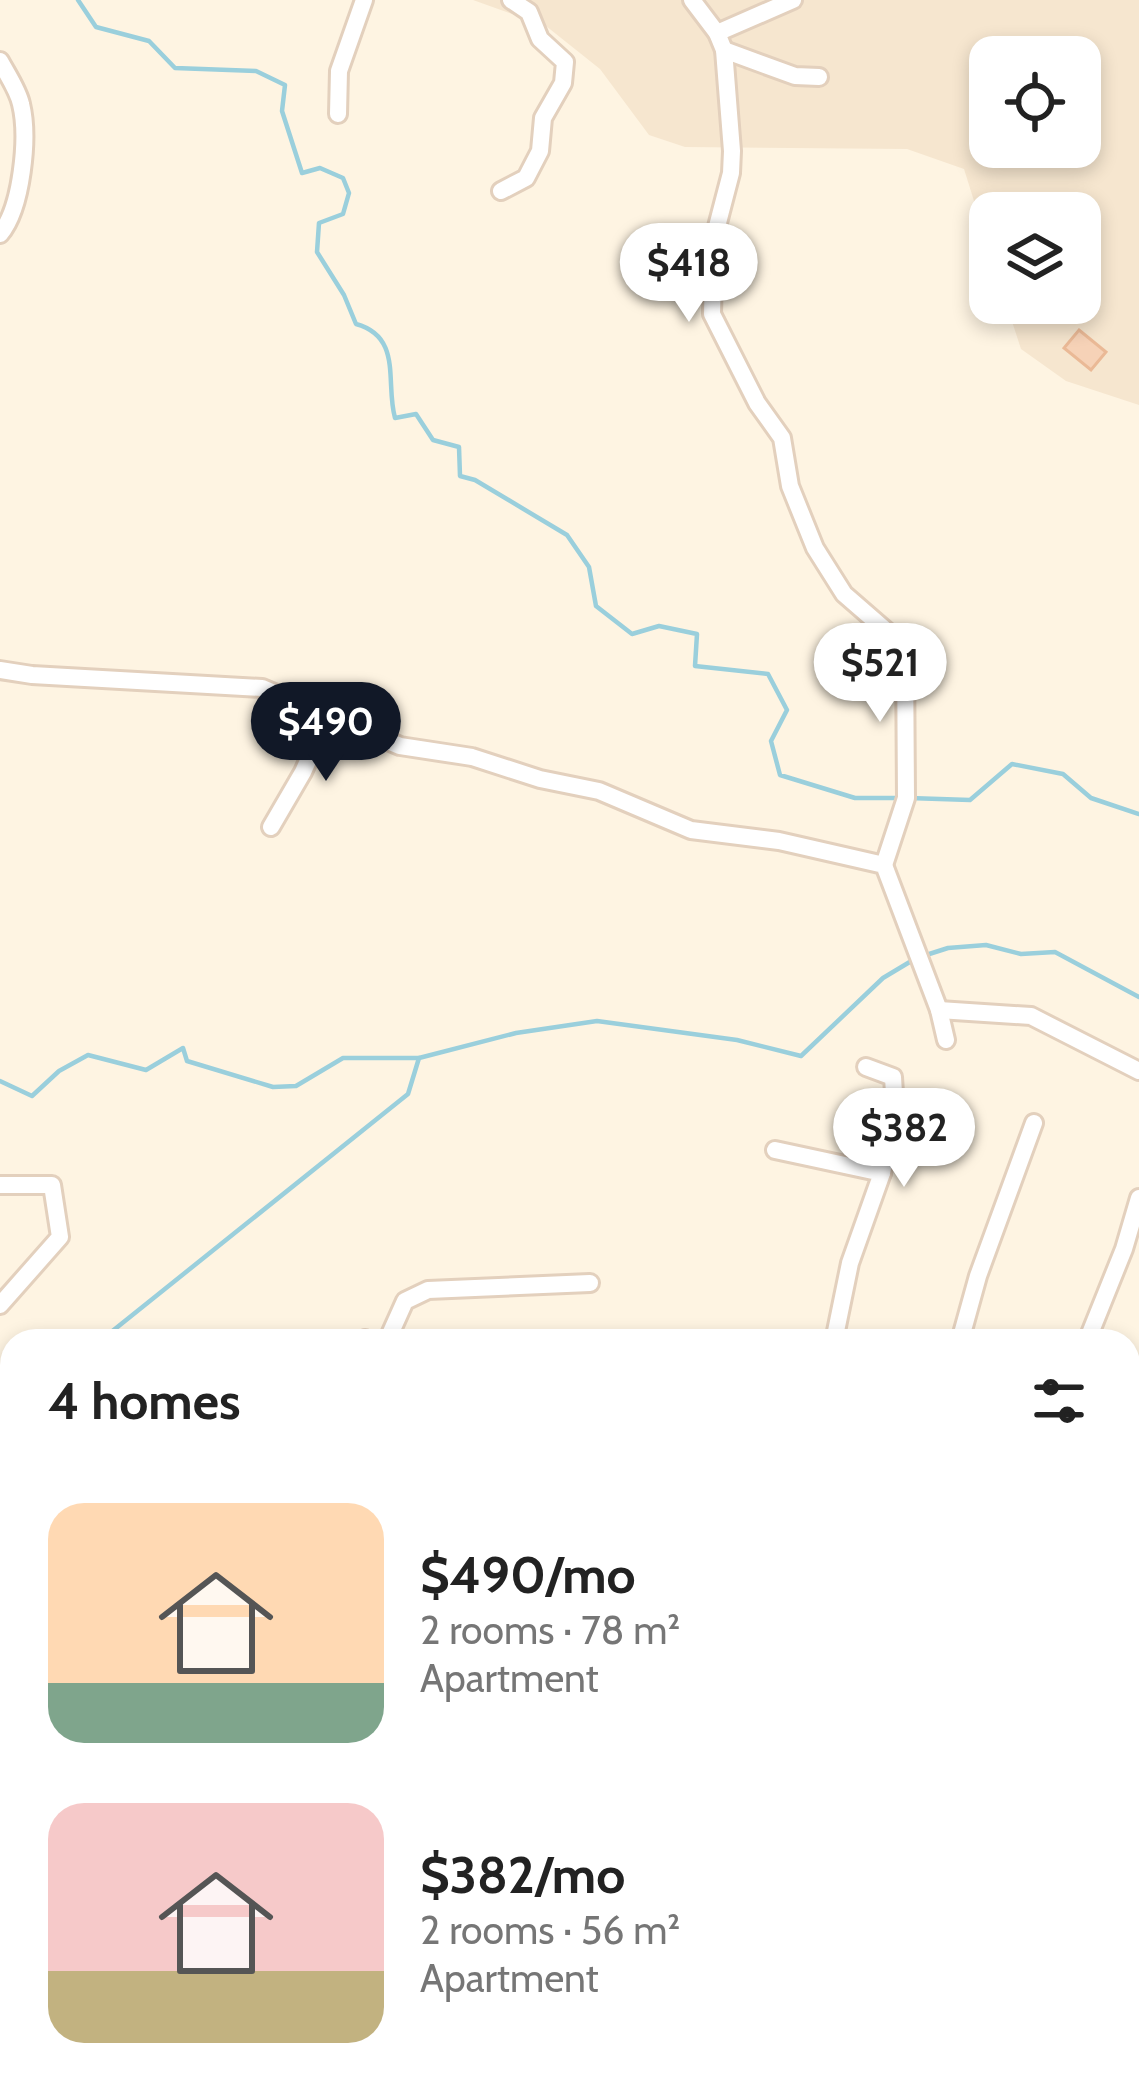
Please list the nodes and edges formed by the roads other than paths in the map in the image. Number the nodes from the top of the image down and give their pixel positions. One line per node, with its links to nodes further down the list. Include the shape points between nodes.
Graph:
1 (364, 0): 8 (street, via 339,71)
2 (511, 0): 9 (street, via 530,12 540,39 565,62 563,83 542,118 540,151 526,178)
3 (692, 0): 5 (street)
4 (793, 0): 5 (street)
5 (720, 42): 7 (street, via 795,76); 14 (street, via 733,151 714,238 712,314 782,438 790,486 815,548 844,594 905,647 906,798)
6 (0, 61): 10 (street, via 21,104 22,159 19,198)
7 (819, 77)
8 (338, 114)
9 (500, 191)
10 (0, 234)
11 (0, 670): 12 (street, via 262,688)
12 (328, 714): 13 (street); 14 (street, via 400,746 599,791 691,830)
13 (271, 827)
14 (884, 865): 15 (street)
15 (939, 1010): 16 (street); 18 (street, via 1031,1016)
16 (946, 1040)
17 (866, 1067): 21 (street, via 893,1077)
18 (1139, 1071)
19 (1034, 1123): 28 (street)
20 (775, 1150): 21 (street)
21 (882, 1173): 27 (street)
22 (0, 1185): 25 (street, via 52,1185 60,1237)
23 (1139, 1198): 29 (street)
24 (590, 1283): 26 (street, via 428,1290 405,1300)
25 (0, 1305)
26 (392, 1329)
27 (837, 1329)
28 (963, 1329)
29 (1092, 1329)

